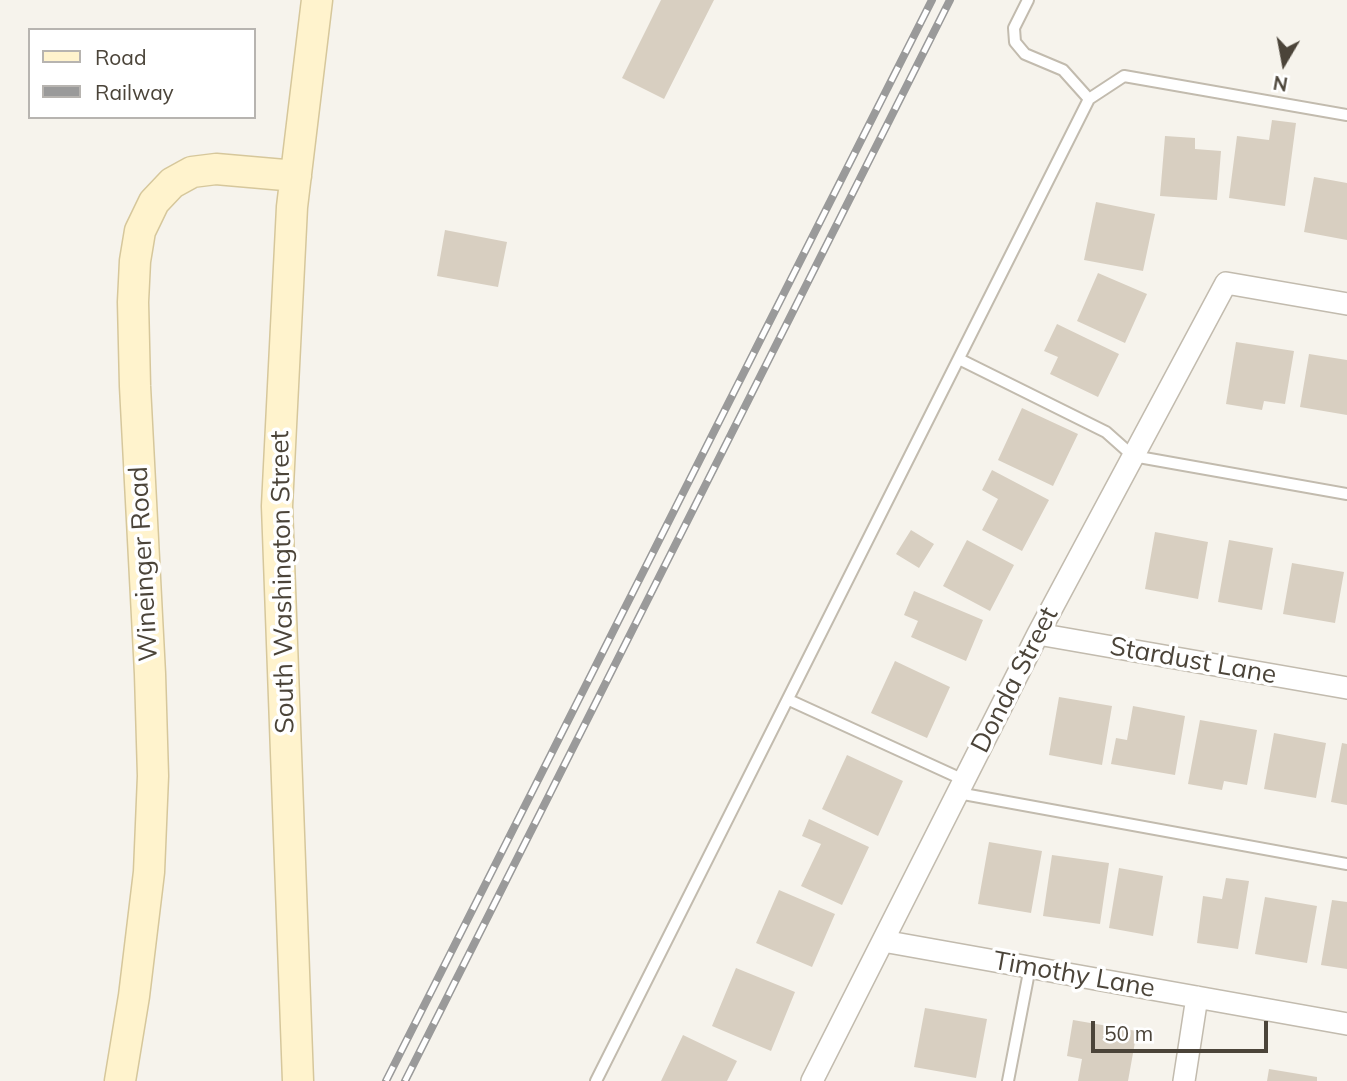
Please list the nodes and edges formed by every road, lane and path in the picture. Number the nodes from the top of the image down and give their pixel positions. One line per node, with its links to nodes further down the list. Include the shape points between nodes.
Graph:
1 (317, 0): 5 (main road, South Washington Street)
2 (1028, 0): 3 (lane, via 1014,28 1015,42 1026,54 1063,70)
3 (1088, 100): 4 (lane, via 1124,76); 7 (lane)
4 (1347, 115)
5 (296, 176): 19 (main road, Wineinger Road, via 216,169 192,172 172,183 154,202 140,231 135,261 135,374 153,776 149,872); 20 (main road, South Washington Street, via 277,506)
6 (1347, 304): 8 (street, Donda Street, via 1226,283)
7 (959, 359): 8 (lane, via 1106,432); 12 (lane)
8 (1133, 456): 9 (lane); 10 (street, Donda Street)
9 (1347, 494)
10 (1038, 634): 11 (street, Stardust Lane); 13 (street, Donda Street)
11 (1347, 688)
12 (789, 700): 13 (lane); 21 (lane)
13 (961, 787): 14 (lane); 15 (street, Donda Street)
14 (1347, 864)
15 (883, 941): 16 (street, Timothy Lane); 22 (street, Donda Street)
16 (1030, 967): 17 (street, Timothy Lane); 23 (lane)
17 (1197, 997): 18 (street, Timothy Lane); 24 (street)
18 (1347, 1024)
19 (120, 1081)
20 (298, 1081)
21 (596, 1081)
22 (812, 1081)
23 (1008, 1081)
24 (1184, 1081)

